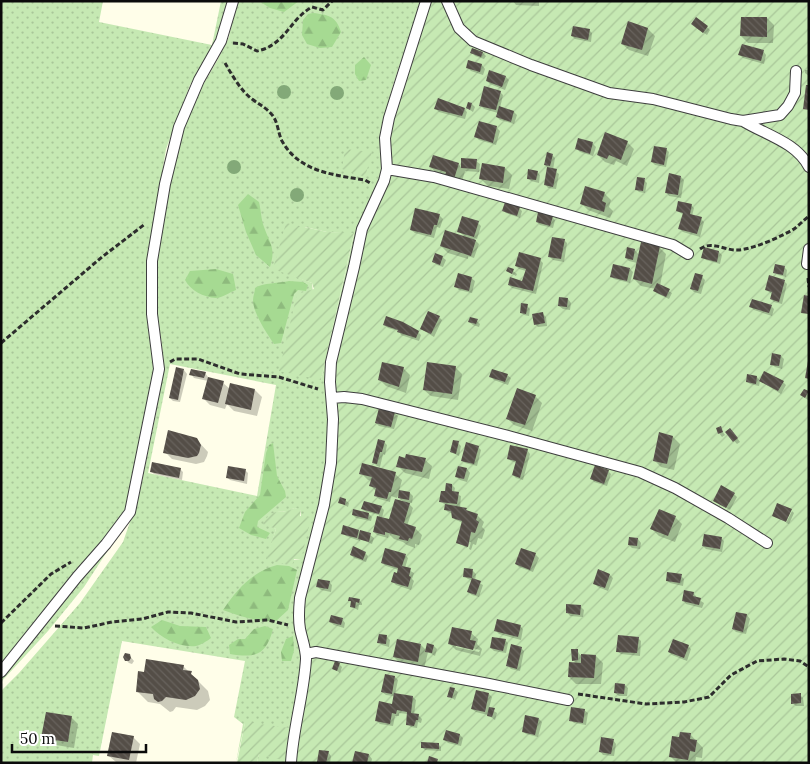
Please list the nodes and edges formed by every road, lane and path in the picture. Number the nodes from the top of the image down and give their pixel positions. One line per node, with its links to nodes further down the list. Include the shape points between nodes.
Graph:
1 (233, 1): 5 (lane)
2 (332, 1): 5 (path, via 324,10 312,7 300,14 278,40 264,49 257,51 243,44)
3 (426, 1): 9 (lane, via 388,118 385,138)
4 (447, 1): 7 (lane, via 459,28 474,41 531,65 610,93 653,99)
5 (219, 45): 10 (path, via 232,75 251,98 274,117 282,140 291,153 310,168 365,180); 11 (lane, via 178,127)
6 (796, 71): 7 (lane, via 795,93 780,115)
7 (743, 121): 8 (lane, via 784,143 799,154)
8 (809, 168)
9 (387, 169): 10 (lane); 14 (lane, via 434,177 673,245)
10 (379, 192): 18 (lane, via 362,228 331,362)
11 (160, 213): 16 (path, via 102,257); 17 (lane, via 152,261 152,314)
12 (809, 216): 14 (path, via 794,228 748,249 707,245)
13 (809, 249): 15 (lane)
14 (688, 254)
15 (807, 264)
16 (1, 343)
17 (159, 369): 18 (path, via 175,359 198,359 240,374 295,381); 23 (lane, via 130,512)
18 (332, 398): 19 (lane, via 362,399 640,472 675,488); 21 (lane, via 331,463 324,505 300,598)
19 (767, 543)
20 (72, 561): 22 (path, via 51,574)
21 (299, 620): 23 (path, via 292,625 268,620 236,622 168,612 84,628); 24 (lane)
22 (1, 623)
23 (39, 624): 26 (lane)
24 (306, 654): 27 (lane, via 316,652); 28 (lane)
25 (809, 667): 27 (path, via 792,660 757,661 731,675 709,697 684,702 646,704 582,694 572,695)
26 (1, 672)
27 (568, 700)
28 (291, 763)

